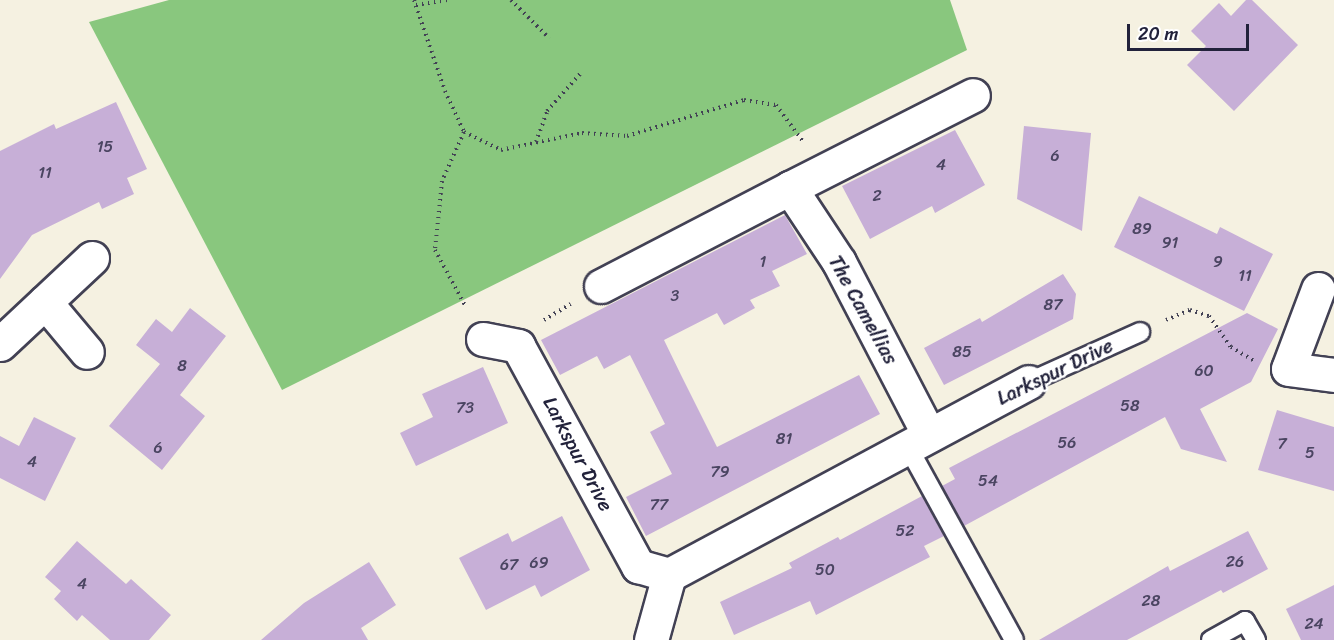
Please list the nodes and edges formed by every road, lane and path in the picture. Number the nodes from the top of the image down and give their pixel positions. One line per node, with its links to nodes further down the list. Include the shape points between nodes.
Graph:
1 (449, 0): 3 (path)
2 (511, 0): 4 (path)
3 (415, 3): 7 (path, via 445,91)
4 (549, 38)
5 (580, 74): 8 (path, via 547,111)
6 (973, 95): 9 (street)
7 (464, 132): 8 (path, via 501,150); 16 (path, via 442,181 435,250)
8 (536, 143): 9 (path, via 582,133 627,136 744,100 776,105)
9 (821, 171): 10 (street)
10 (790, 188): 12 (street); 23 (street, The Camellias, via 839,262)
11 (92, 258): 14 (street)
12 (601, 286): 18 (path, via 530,328)
13 (1318, 289): 20 (street)
14 (45, 302): 17 (street); 19 (street)
15 (1140, 332): 20 (path, via 1190,310 1209,316 1231,347 1250,358); 22 (lane, Larkspur Drive)
16 (483, 339): 18 (street)
17 (0, 344)
18 (519, 346): 24 (street, Larkspur Drive, via 638,566)
19 (87, 352)
20 (1288, 369): 21 (street)
21 (1334, 375)
22 (1029, 382): 23 (street, Larkspur Drive)
23 (919, 441): 24 (street, Larkspur Drive); 26 (lane)
24 (669, 575): 25 (street)
25 (651, 640)
26 (1014, 640)
27 (1211, 640): 28 (lane, via 1245,621)
28 (1256, 640)

